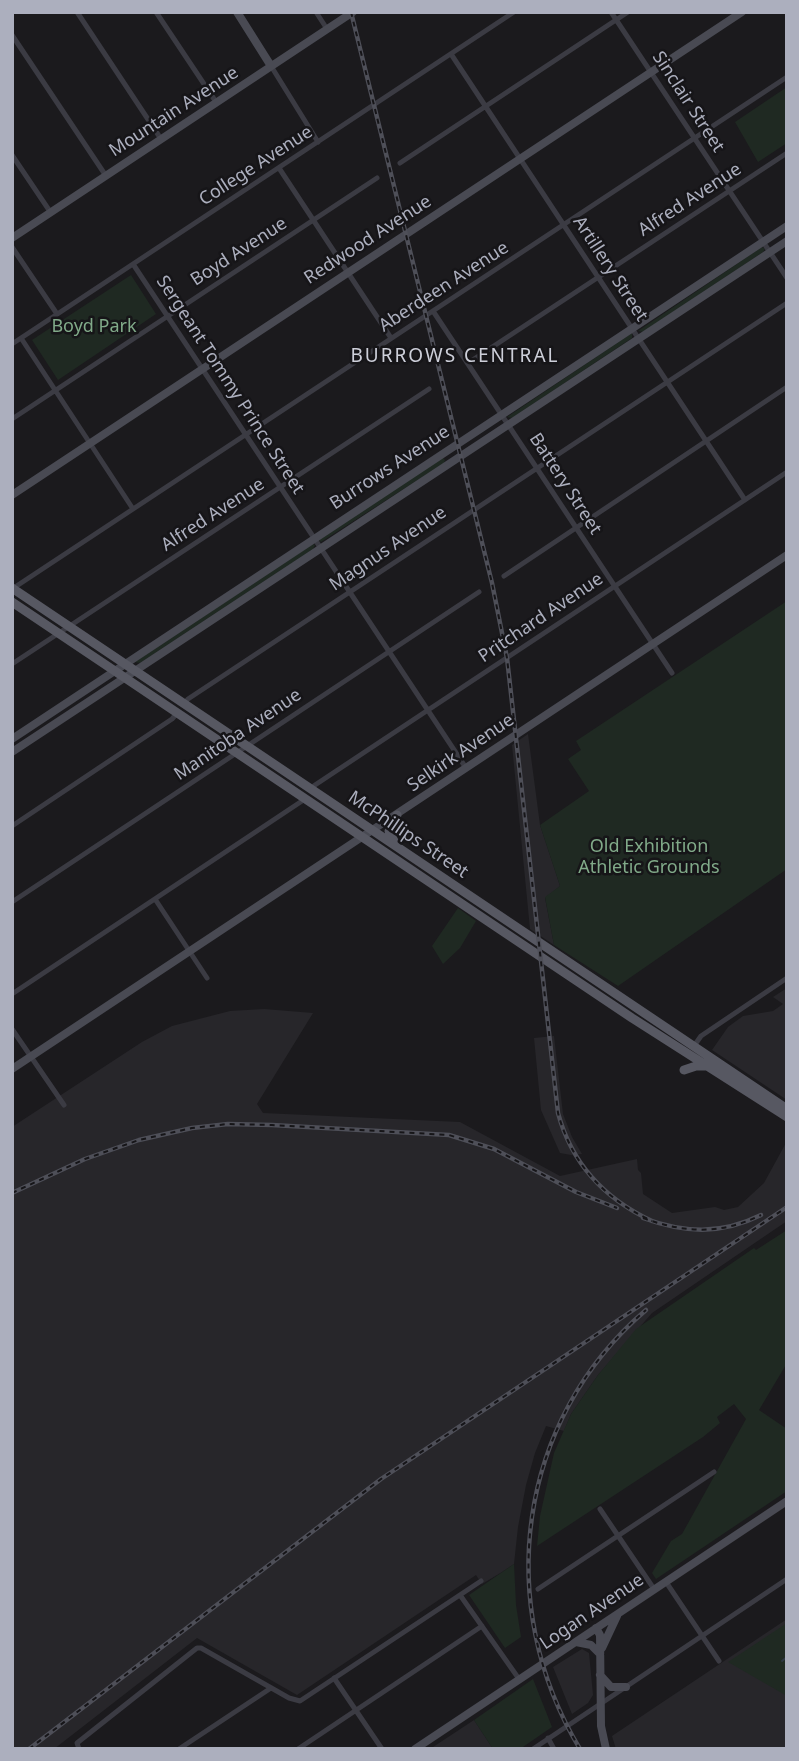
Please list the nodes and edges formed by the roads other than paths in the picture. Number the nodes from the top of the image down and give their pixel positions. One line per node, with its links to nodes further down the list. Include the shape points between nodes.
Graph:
1 (77, 12): 20 (street)
2 (156, 12): 17 (street)
3 (237, 12): 14 (street)
4 (316, 12): 11 (street)
5 (353, 12): 11 (street, Mountain Avenue)
6 (514, 12): 13 (street, College Avenue)
7 (611, 12): 10 (street, Sinclair Street)
8 (628, 12): 10 (street)
9 (742, 12): 15 (street, Redwood Avenue)
10 (616, 20): 15 (street, Sinclair Street); 18 (street)
11 (327, 29): 14 (street, Mountain Avenue)
12 (12, 35): 27 (street)
13 (451, 54): 18 (street, Artillery Street); 21 (street, College Avenue)
14 (271, 66): 17 (street, Mountain Avenue); 21 (street)
15 (651, 72): 19 (street, Sinclair Street); 24 (street, Redwood Avenue)
16 (787, 77): 19 (street, Aberdeen Avenue)
17 (216, 102): 20 (street, Mountain Avenue)
18 (486, 106): 24 (street, Artillery Street); 25 (street)
19 (695, 138): 29 (street, Sinclair Street); 32 (street, Aberdeen Avenue)
20 (161, 139): 27 (street, Mountain Avenue)
21 (318, 142): 26 (street, College Avenue)
22 (787, 153): 29 (street, Alfred Avenue)
23 (12, 155): 30 (street)
24 (521, 159): 32 (street, Artillery Street); 40 (street, Redwood Avenue)
25 (400, 163)
26 (279, 168): 31 (street); 39 (street, College Avenue)
27 (106, 176): 30 (street, Mountain Avenue)
28 (377, 178): 31 (street, Boyd Avenue)
29 (730, 190): 36 (street, Sinclair Street); 41 (street, Alfred Avenue)
30 (51, 213): 34 (street, Mountain Avenue)
31 (313, 220): 40 (street); 46 (street, Boyd Avenue)
32 (564, 224): 41 (street, Artillery Street); 44 (street, Aberdeen Avenue)
33 (787, 226): 36 (street, Burrows Avenue)
34 (12, 238)
35 (787, 241): 38 (street, Burrows Avenue)
36 (763, 242): 38 (street, Sinclair Street); 47 (street, Burrows Avenue)
37 (12, 247): 45 (street)
38 (770, 252): 42 (street, Sinclair Street); 50 (street, Burrows Avenue)
39 (133, 264): 45 (street, College Avenue); 46 (street, Sergeant Tommy Prince Street)
40 (348, 273): 49 (street); 53 (street, Redwood Avenue)
41 (598, 276): 47 (street, Artillery Street); 52 (street, Alfred Avenue)
42 (787, 278)
43 (787, 303): 54 (street, Magnus Avenue)
44 (433, 311): 49 (street, Aberdeen Avenue); 52 (street, Battery Street)
45 (57, 314): 48 (street, College Avenue)
46 (168, 316): 53 (street, Sergeant Tommy Prince Street); 57 (street, Boyd Avenue)
47 (632, 328): 50 (street, Artillery Street); 58 (street, Burrows Avenue)
48 (21, 338): 51 (street, College Avenue); 57 (street)
49 (391, 338): 61 (street, Aberdeen Avenue)
50 (638, 338): 54 (street, Artillery Street); 60 (street, Burrows Avenue)
51 (12, 344)
52 (468, 363): 58 (street, Battery Street)
53 (202, 369): 61 (street, Sergeant Tommy Prince Street); 63 (street, Redwood Avenue)
54 (667, 381): 62 (street, Artillery Street); 64 (street, Magnus Avenue)
55 (787, 387): 62 (street)
56 (429, 389): 66 (street, Alfred Avenue)
57 (55, 390): 59 (street, Boyd Avenue); 63 (street)
58 (501, 414): 60 (street, Battery Street); 71 (street, Burrows Avenue)
59 (12, 419)
60 (508, 423): 64 (street, Battery Street); 72 (street, Burrows Avenue)
61 (246, 434): 66 (street, Sergeant Tommy Prince Street); 69 (street, Aberdeen Avenue)
62 (706, 441): 68 (street, Artillery Street); 70 (street)
63 (90, 443): 67 (street, Redwood Avenue); 69 (street)
64 (537, 468): 70 (street, Battery Street); 77 (street, Magnus Avenue)
65 (787, 472): 68 (street, Pritchard Avenue)
66 (281, 487): 71 (street, Sergeant Tommy Prince Street); 80 (street, Alfred Avenue)
67 (12, 495)
68 (745, 500): 75 (street, Pritchard Avenue)
69 (133, 509): 76 (street, Aberdeen Avenue)
70 (576, 527): 74 (street); 75 (street, Battery Street)
71 (314, 537): 72 (street, Sergeant Tommy Prince Street); 84 (street, Burrows Avenue)
72 (320, 547): 77 (street, Sergeant Tommy Prince Street); 87 (street, Burrows Avenue)
73 (787, 555): 82 (street, Selkirk Avenue)
74 (504, 576)
75 (614, 586): 82 (street, Battery Street); 91 (street, Pritchard Avenue)
76 (12, 589): 80 (main road, McPhillips Street)
77 (350, 592): 83 (street, Sergeant Tommy Prince Street); 90 (street, Magnus Avenue)
78 (479, 592): 83 (street, Manitoba Avenue)
79 (12, 602): 81 (main road, McPhillips Street)
80 (69, 626): 81 (street, Alfred Avenue); 84 (main road, McPhillips Street)
81 (59, 634): 85 (street, Alfred Avenue); 86 (main road, McPhillips Street)
82 (653, 644): 88 (street, Battery Street); 96 (street, Selkirk Avenue)
83 (389, 651): 91 (street, Sergeant Tommy Prince Street); 93 (street, Manitoba Avenue)
84 (124, 663): 86 (street, Burrows Avenue); 87 (main road, McPhillips Street)
85 (12, 664)
86 (114, 670): 89 (main road, McPhillips Street); 92 (street, Burrows Avenue)
87 (135, 670): 89 (street, Burrows Avenue); 90 (main road, McPhillips Street)
88 (672, 673)
89 (125, 677): 90 (main road, McPhillips Street); 94 (street, Burrows Avenue)
90 (181, 708): 93 (main road, McPhillips Street); 95 (main road, McPhillips Street); 100 (street, Magnus Avenue, via 173,719)
91 (428, 710): 96 (street, Sergeant Tommy Prince Street); 97 (street, Pritchard Avenue)
92 (12, 739)
93 (246, 745): 95 (street, Manitoba Avenue); 97 (main road, McPhillips Street)
94 (12, 752)
95 (237, 752): 98 (main road, McPhillips Street); 107 (street, Manitoba Avenue)
96 (466, 768): 99 (street, Selkirk Avenue)
97 (311, 789): 101 (main road, McPhillips Street)
98 (305, 799): 102 (main road, McPhillips Street); 106 (street)
99 (397, 815): 101 (street, Selkirk Avenue); 103 (main road, via 389,831)
100 (12, 826)
101 (374, 831): 102 (street, Selkirk Avenue); 103 (main road, McPhillips Street)
102 (362, 837): 105 (main road, McPhillips Street); 108 (street, Selkirk Avenue)
103 (398, 848): 104 (main road, McPhillips Street)
104 (432, 870): 105 (main road); 109 (main road, McPhillips Street)
105 (426, 880): 110 (main road, McPhillips Street)
106 (155, 899): 108 (street); 113 (street)
107 (12, 902)
108 (190, 951): 111 (street); 118 (street, Selkirk Avenue)
109 (578, 968): 110 (main road); 114 (main road, McPhillips Street)
110 (570, 975): 115 (main road, McPhillips Street)
111 (207, 978)
112 (787, 978): 117 (street, via 701,1036)
113 (12, 994)
114 (638, 1009): 115 (main road); 117 (main road, McPhillips Street)
115 (632, 1018): 117 (main road, McPhillips Street)
116 (12, 1029): 118 (street)
117 (691, 1051): 119 (main road, McPhillips Street); 123 (main road, McPhillips Street)
118 (32, 1056): 120 (street, Selkirk Avenue); 122 (street)
119 (706, 1066): 121 (main road); 124 (main road, McPhillips Street)
120 (12, 1069)
121 (684, 1070)
122 (64, 1105)
123 (787, 1108)
124 (787, 1116)
125 (715, 1472): 128 (street)
126 (787, 1501): 131 (street, Logan Avenue)
127 (600, 1509): 128 (street)
128 (617, 1535): 132 (street); 133 (street)
129 (787, 1579): 138 (street)
130 (481, 1581): 134 (street)
131 (666, 1581): 133 (street, Logan Avenue); 138 (street)
132 (538, 1588)
133 (654, 1589): 135 (street, Logan Avenue)
134 (460, 1595): 136 (street); 143 (street)
135 (618, 1613): 137 (street, Logan Avenue); 140 (street)
136 (482, 1626): 144 (street); 148 (street)
137 (596, 1628): 139 (street, Logan Avenue); 140 (street)
138 (702, 1635): 141 (street); 145 (street)
139 (576, 1642): 140 (street, via 591,1645); 144 (street, Logan Avenue)
140 (600, 1654): 142 (street)
141 (719, 1661)
142 (600, 1675): 145 (street, via 611,1687); 147 (street)
143 (334, 1678): 146 (street, via 297,1701); 148 (street)
144 (519, 1679): 154 (street, Logan Avenue)
145 (626, 1686): 147 (street)
146 (271, 1688): 150 (street, via 201,1648 193,1650); 151 (street)
147 (600, 1704): 149 (street); 157 (street)
148 (356, 1710): 152 (street); 153 (street)
149 (548, 1738): 155 (street); 156 (street)
150 (78, 1746)
151 (179, 1749)
152 (298, 1749)
153 (382, 1749)
154 (415, 1749)
155 (533, 1749)
156 (554, 1749)
157 (606, 1749)

